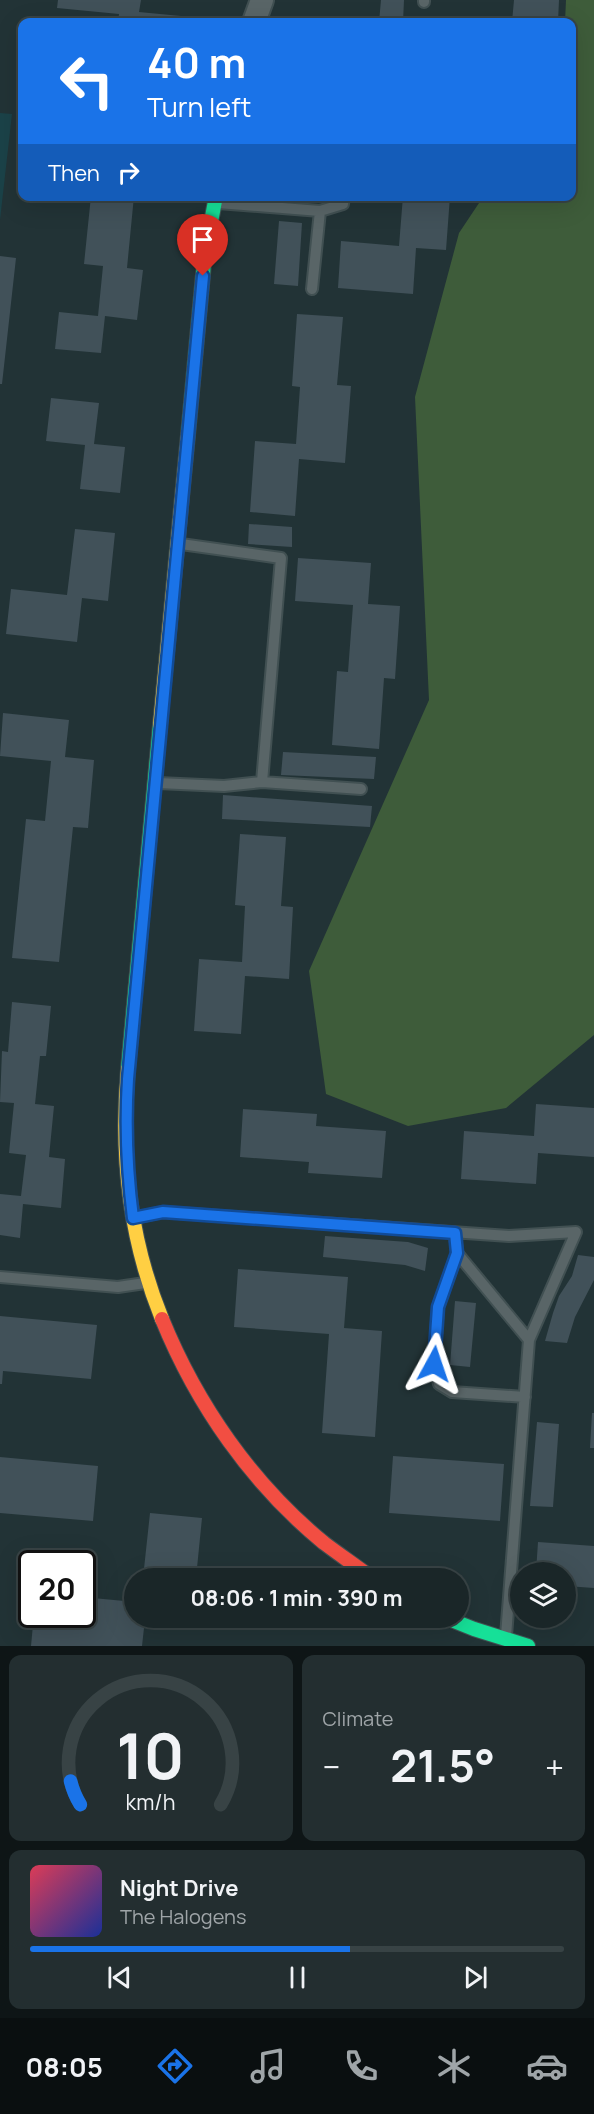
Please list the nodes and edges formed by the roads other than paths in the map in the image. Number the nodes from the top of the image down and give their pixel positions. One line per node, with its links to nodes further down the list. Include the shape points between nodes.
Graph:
1 (262, 0): 2 (street)
2 (255, 18)
3 (215, 201): 8 (street, via 205,253)
4 (225, 201): 6 (lane)
5 (343, 201): 6 (lane)
6 (320, 211): 7 (lane)
7 (312, 289)
8 (178, 544): 9 (street); 10 (lane, via 281,558)
9 (154, 783): 10 (lane); 12 (street, via 125,1124)
10 (262, 783): 11 (lane)
11 (361, 789)
12 (133, 1218): 13 (lane, via 163,1212); 16 (street)
13 (455, 1233): 14 (lane); 17 (lane, via 509,1236 576,1232)
14 (457, 1253): 17 (lane); 18 (lane, via 438,1307 434,1364 439,1384 452,1392)
15 (0, 1276): 16 (lane, via 118,1287)
16 (148, 1282): 19 (street, via 180,1362 226,1440 282,1505)
17 (529, 1340): 18 (lane)
18 (525, 1397): 21 (lane)
19 (356, 1568)
20 (469, 1626): 21 (street)
21 (505, 1640): 22 (street)
22 (528, 1646)

